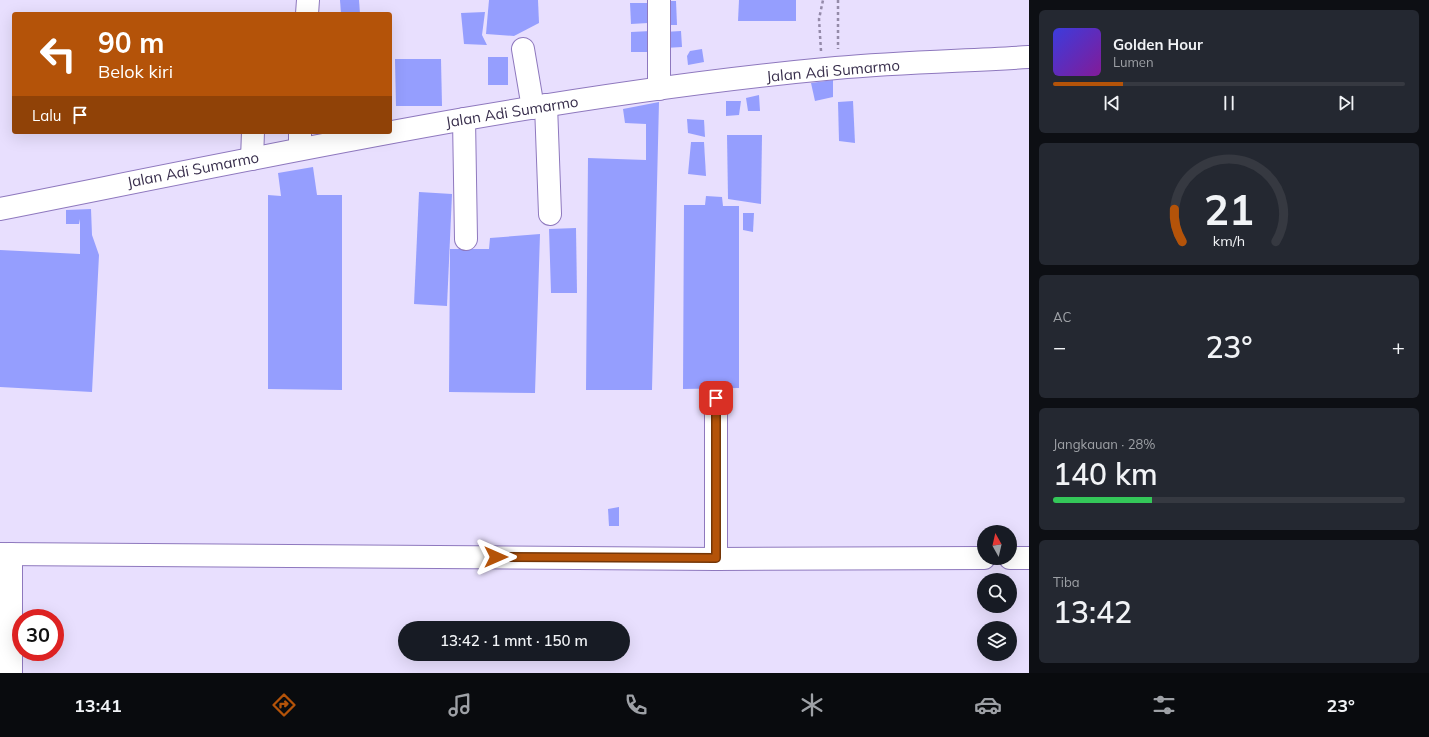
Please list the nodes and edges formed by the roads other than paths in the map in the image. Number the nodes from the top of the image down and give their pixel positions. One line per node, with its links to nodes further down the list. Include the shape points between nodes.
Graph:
1 (308, 0): 3 (street)
2 (659, 0): 6 (street)
3 (307, 12)
4 (523, 49): 7 (street)
5 (1029, 57): 6 (street, Jalan Adi Sumarmo, via 830,69)
6 (659, 89): 7 (street, Jalan Adi Sumarmo)
7 (539, 106): 8 (street, Jalan Adi Sumarmo); 15 (street)
8 (464, 119): 9 (street, Jalan Adi Sumarmo); 16 (street)
9 (392, 128)
10 (252, 134): 13 (street)
11 (347, 134): 12 (street, Jalan Adi Sumarmo)
12 (300, 140): 13 (street, Jalan Adi Sumarmo)
13 (252, 159): 14 (street, Jalan Adi Sumarmo)
14 (0, 209)
15 (550, 214)
16 (466, 239)
17 (716, 398): 19 (street)
18 (5, 554): 19 (street); 23 (street)
19 (716, 558): 20 (street)
20 (977, 558)
21 (1017, 558): 22 (street)
22 (1029, 558)
23 (11, 673)

